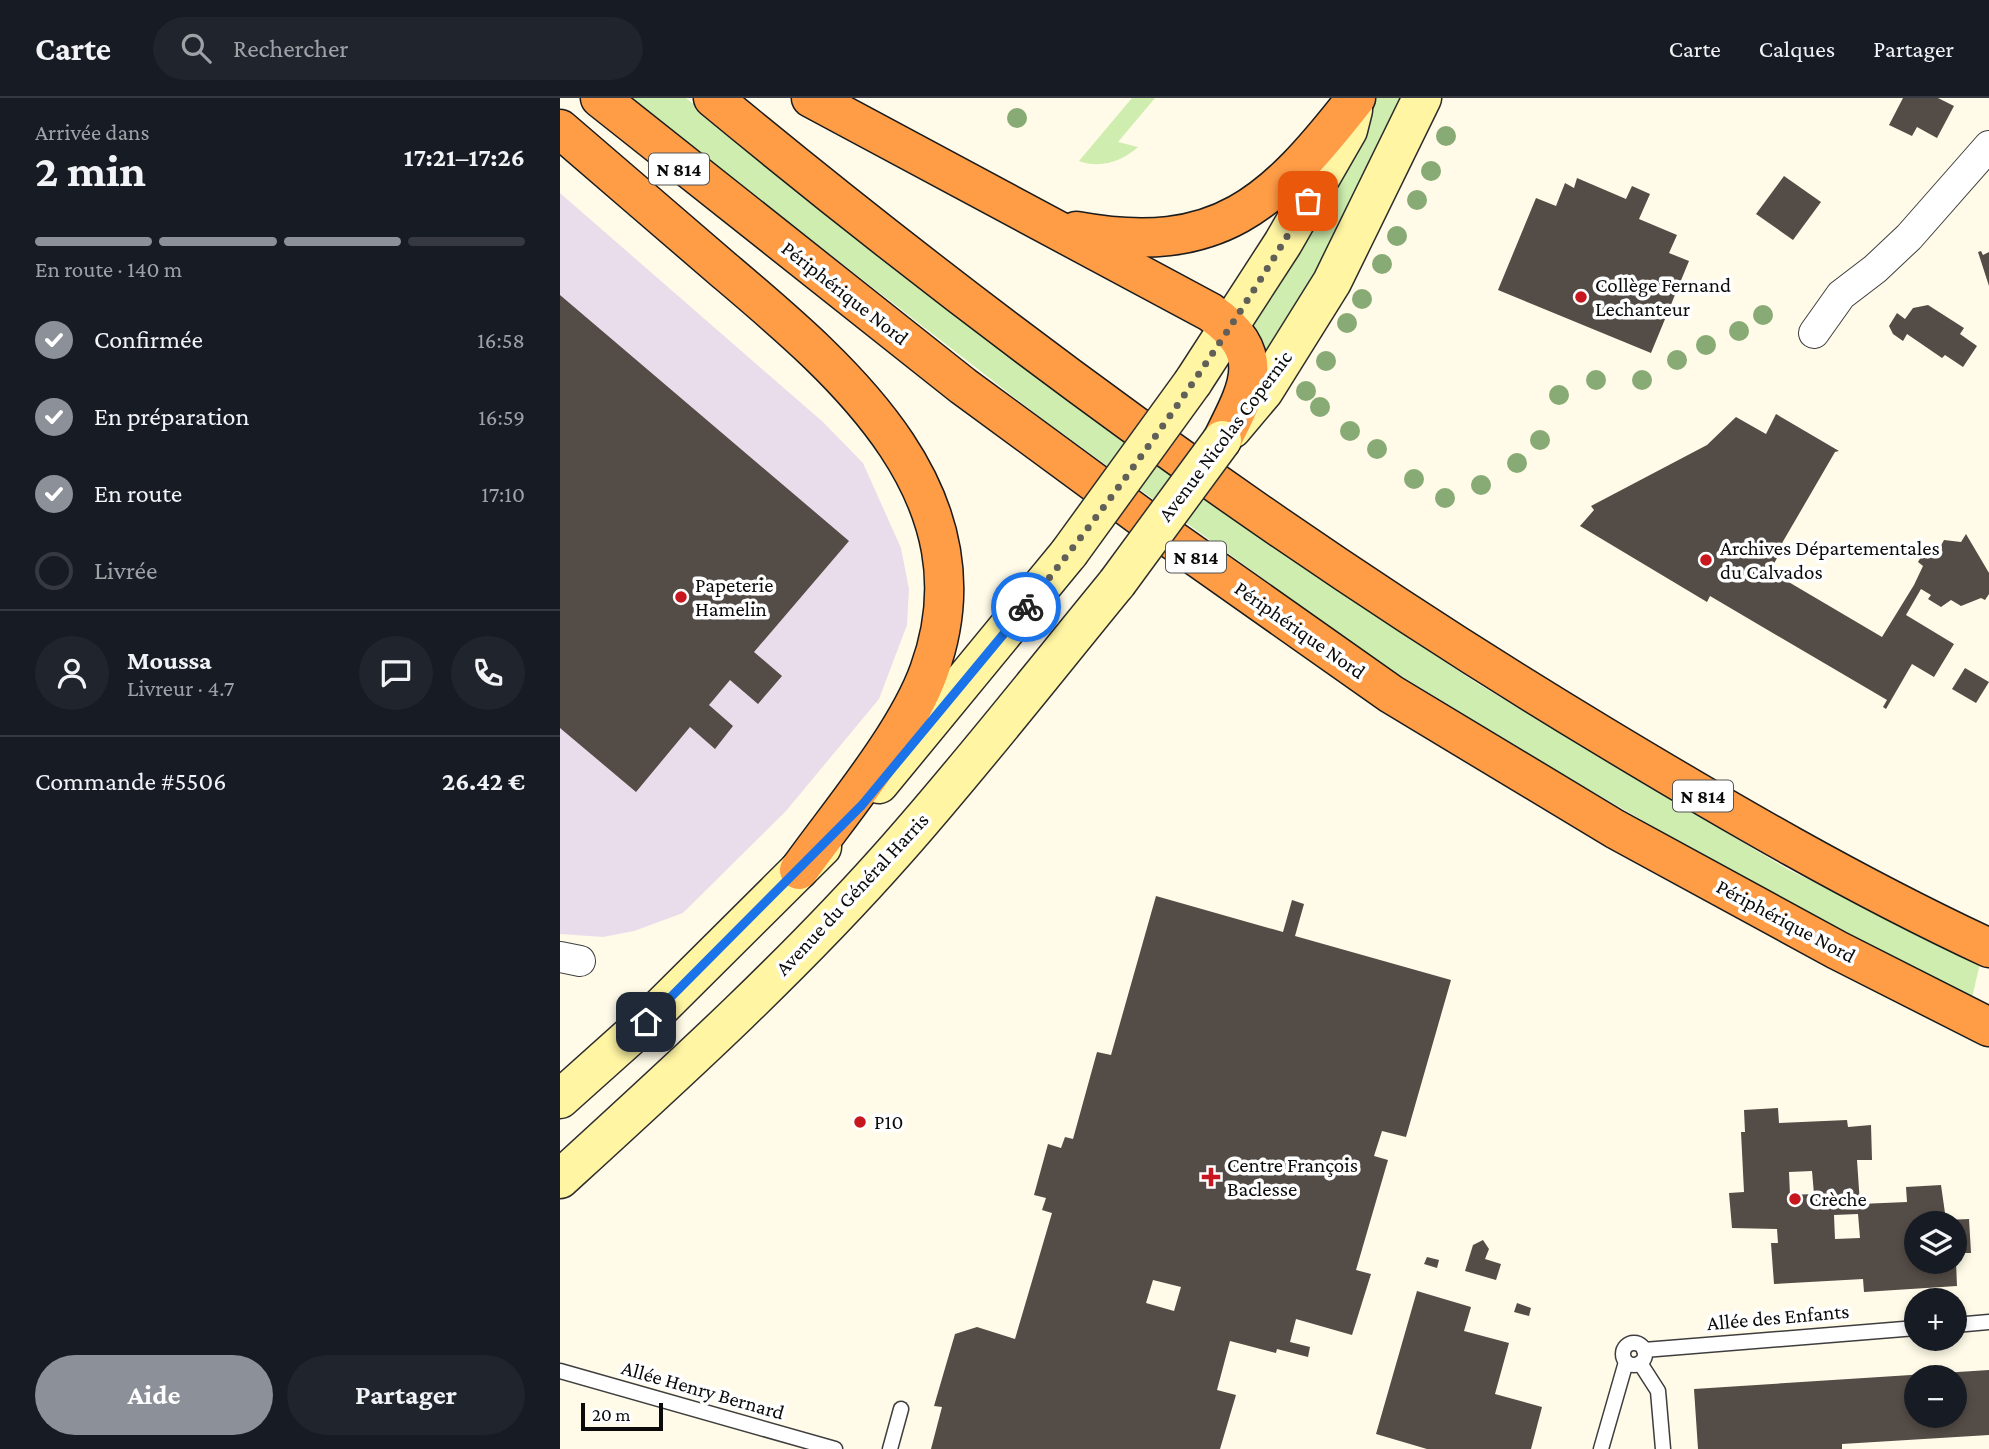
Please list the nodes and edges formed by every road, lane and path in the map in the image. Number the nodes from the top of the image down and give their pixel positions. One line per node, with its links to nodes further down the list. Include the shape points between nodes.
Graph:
1 (580, 98): 10 (highway, N 814)
2 (600, 98): 10 (highway, Périphérique Nord / N 814)
3 (713, 98): 16 (highway, N 814, via 997,324 1276,527 1426,628 1800,851)
4 (811, 98): 9 (highway)
5 (1356, 98): 9 (highway, via 1280,187 1227,221 1191,233 1144,239); 11 (main road, via 1337,150)
6 (1422, 98): 13 (main road, Avenue Nicolas Copernic, via 1332,282 1264,391)
7 (560, 129): 15 (highway, N 814, via 797,332 868,403 918,478 936,528 943,584 941,620 929,671 873,768)
8 (1989, 146): 12 (street, via 1909,237 1841,295)
9 (1050, 226): 11 (highway)
10 (778, 240): 17 (highway, Périphérique Nord / N 814, via 974,394 1391,694 1615,829)
11 (1230, 326): 13 (highway, via 1250,373); 15 (main road, bridge, via 1069,554 862,805)
12 (1814, 333)
13 (1234, 423): 14 (main road, Avenue Nicolas Copernic, bridge)
14 (1117, 583): 19 (main road, Avenue du Général Harris, via 896,850 791,962)
15 (799, 870): 18 (main road, via 646,1022)
16 (1989, 948)
17 (1989, 1027)
18 (560, 1099)
19 (560, 1179)
20 (1989, 1322): 21 (lane)
21 (1967, 1324)
22 (1904, 1329): 23 (lane, Allée des Enfants)
23 (1637, 1358): 28 (lane); 29 (lane, via 1658,1391)
24 (560, 1371): 26 (lane, Allée Henry Bernard)
25 (901, 1409): 27 (lane)
26 (835, 1449)
27 (890, 1449)
28 (1601, 1449)
29 (1663, 1449)

